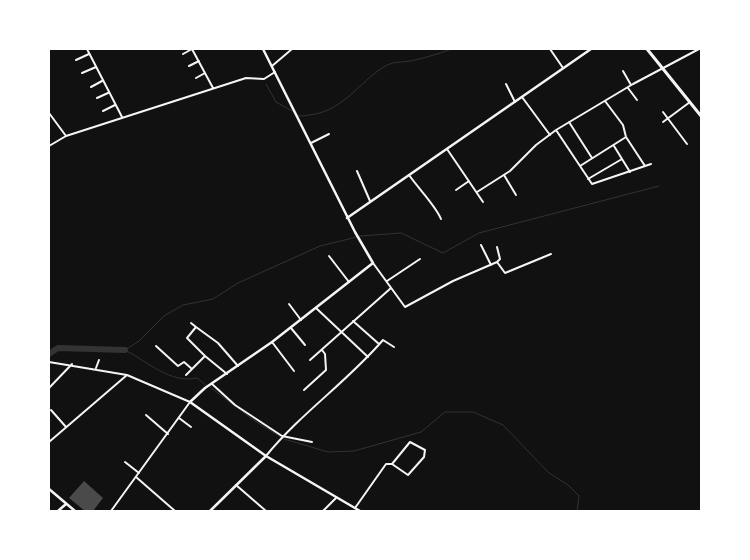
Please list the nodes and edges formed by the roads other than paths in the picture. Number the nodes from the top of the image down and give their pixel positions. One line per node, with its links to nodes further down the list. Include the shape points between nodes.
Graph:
1 (87, 49): 9 (street)
2 (192, 49): 10 (street); 12 (street)
3 (263, 49): 14 (street)
4 (292, 49): 14 (street)
5 (550, 49): 16 (street)
6 (591, 49): 16 (street)
7 (648, 49): 17 (main road)
8 (699, 49): 17 (street)
9 (90, 54): 11 (street); 15 (street)
10 (183, 54)
11 (76, 60)
12 (199, 61): 13 (street); 21 (street)
13 (189, 66)
14 (272, 66): 19 (street)
15 (96, 67): 20 (street); 23 (street)
16 (564, 68): 30 (street)
17 (663, 68): 25 (street); 35 (main road)
18 (623, 71): 25 (street)
19 (275, 72): 28 (street, via 264,79 248,78); 50 (street)
20 (82, 73)
21 (205, 73): 22 (street); 28 (street)
22 (196, 78)
23 (103, 81): 26 (street); 29 (street)
24 (506, 84): 34 (street)
25 (632, 85): 27 (street)
26 (91, 87)
27 (628, 87): 32 (street); 33 (street)
28 (213, 88): 41 (street)
29 (109, 92): 31 (street); 36 (street)
30 (522, 97): 34 (street); 47 (street)
31 (97, 98)
32 (637, 100)
33 (605, 101): 43 (street); 49 (street, via 623,125)
34 (515, 102): 54 (street)
35 (690, 102): 40 (main road); 42 (street)
36 (115, 104): 37 (street); 41 (street)
37 (103, 111)
38 (663, 112): 42 (street)
39 (49, 113): 48 (street)
40 (701, 116)
41 (122, 117): 48 (street)
42 (668, 118): 44 (street); 51 (street)
43 (569, 122): 45 (street); 55 (street)
44 (663, 122)
45 (556, 130): 47 (street); 58 (street)
46 (328, 134): 50 (street)
47 (550, 135): 63 (street)
48 (66, 136): 52 (street)
49 (626, 137): 53 (street); 59 (street)
50 (310, 143): 71 (street)
51 (687, 144)
52 (49, 146)
53 (614, 146): 55 (street); 56 (street)
54 (447, 149): 62 (street); 65 (street)
55 (592, 158): 58 (street)
56 (622, 159): 61 (street); 64 (street)
57 (651, 164): 59 (street)
58 (580, 166): 64 (street)
59 (645, 166): 61 (street)
60 (357, 171): 69 (street)
61 (630, 172): 64 (street, via 594,185)
62 (409, 175): 69 (street); 72 (street, via 437,209)
63 (504, 175): 67 (street); 68 (street)
64 (588, 179)
65 (469, 181): 66 (street); 67 (street)
66 (456, 190)
67 (477, 192): 70 (street)
68 (516, 195)
69 (371, 201): 71 (street)
70 (483, 202)
71 (347, 218): 78 (street)
72 (441, 219)
73 (481, 245): 80 (street)
74 (497, 247): 79 (street, via 500,259)
75 (551, 254): 79 (street, via 506,273)
76 (329, 256): 82 (street)
77 (420, 259): 81 (street)
78 (373, 262): 81 (street); 82 (street)
79 (497, 262): 80 (street)
80 (491, 265): 83 (street, via 406,306)
81 (386, 281): 83 (street)
82 (349, 282): 85 (street)
83 (391, 288): 87 (street)
84 (289, 304): 86 (street)
85 (316, 308): 86 (street); 91 (street)
86 (301, 320): 90 (street)
87 (353, 321): 91 (street); 93 (street)
88 (191, 323): 89 (street)
89 (196, 327): 98 (street, via 187,338); 104 (street, via 218,343)
90 (291, 328): 92 (street); 94 (street)
91 (340, 332): 97 (street); 99 (street)
92 (272, 342): 104 (street); 107 (street)
93 (379, 344): 96 (street, via 384,339); 99 (street)
94 (305, 345)
95 (156, 346): 106 (street, via 178,366 184,362)
96 (394, 348)
97 (322, 350): 101 (street); 113 (street, via 326,370)
98 (205, 356): 106 (street); 108 (street)
99 (368, 357): 121 (street)
100 (99, 360): 105 (street)
101 (310, 360)
102 (49, 362): 103 (street)
103 (72, 364): 105 (street); 112 (street)
104 (238, 366): 108 (street)
105 (96, 368): 109 (street)
106 (192, 369): 110 (street)
107 (294, 371)
108 (227, 374): 111 (street)
109 (127, 375): 114 (street); 118 (street)
110 (186, 375)
111 (211, 384): 114 (street); 121 (street, via 235,405)
112 (49, 388)
113 (304, 390)
114 (190, 402): 117 (street); 124 (street)
115 (51, 410): 118 (street)
116 (146, 415): 120 (street)
117 (180, 418): 119 (street); 120 (street)
118 (66, 427): 122 (street)
119 (191, 427)
120 (168, 434): 127 (street)
121 (282, 436): 123 (street); 124 (street)
122 (49, 442)
123 (312, 442)
124 (266, 456): 129 (street); 131 (street)
125 (125, 462): 127 (street)
126 (392, 464): 126 (street, via 408,475 424,456 425,450 410,442); 133 (street, via 386,464)
127 (139, 473): 128 (street)
128 (136, 477): 136 (street); 137 (street)
129 (236, 485): 138 (street); 139 (street)
130 (49, 489): 132 (street)
131 (338, 496): 133 (street); 140 (street)
132 (66, 504): 134 (street); 135 (street)
133 (355, 508): 141 (street)
134 (58, 511)
135 (75, 511)
136 (111, 511)
137 (175, 511)
138 (210, 511)
139 (266, 511)
140 (323, 511)
141 (360, 511)

